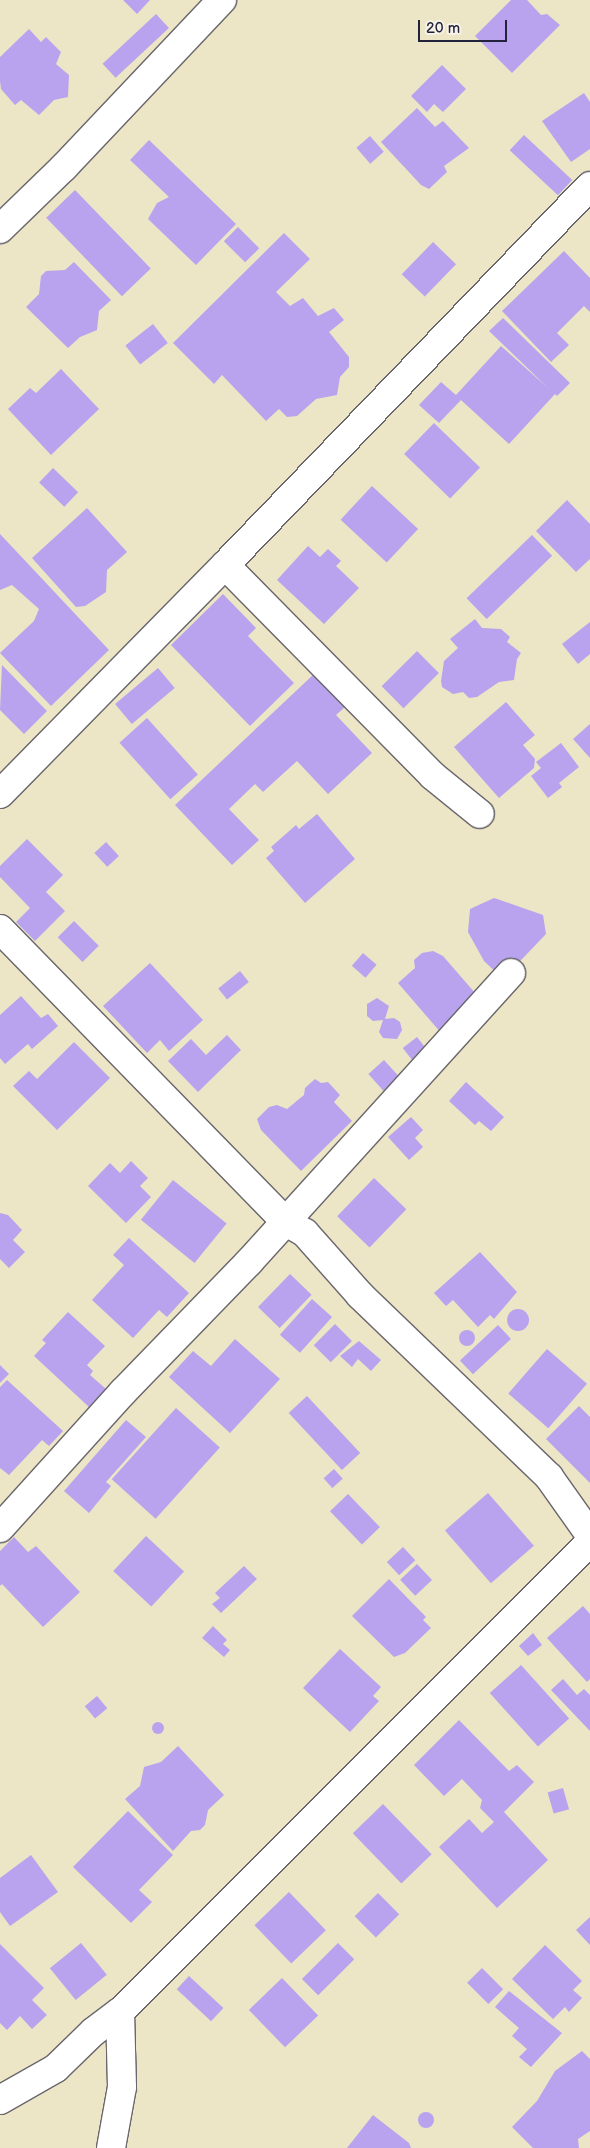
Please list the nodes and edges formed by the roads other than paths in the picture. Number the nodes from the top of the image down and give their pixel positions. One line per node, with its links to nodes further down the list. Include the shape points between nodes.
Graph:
1 (222, 0): 3 (street, via 64,167)
2 (590, 186): 4 (street)
3 (0, 229)
4 (225, 566): 5 (street); 6 (street, via 433,776)
5 (0, 794)
6 (480, 814)
7 (0, 929): 9 (street)
8 (511, 973): 9 (street)
9 (286, 1222): 10 (street, via 123,1392); 11 (street, via 305,1233 360,1295 549,1478)
10 (0, 1528)
11 (590, 1534)
12 (590, 1542): 13 (street)
13 (120, 2012): 14 (street, via 93,2032 56,2068); 15 (street, via 122,2087)
14 (0, 2100)
15 (111, 2148)

